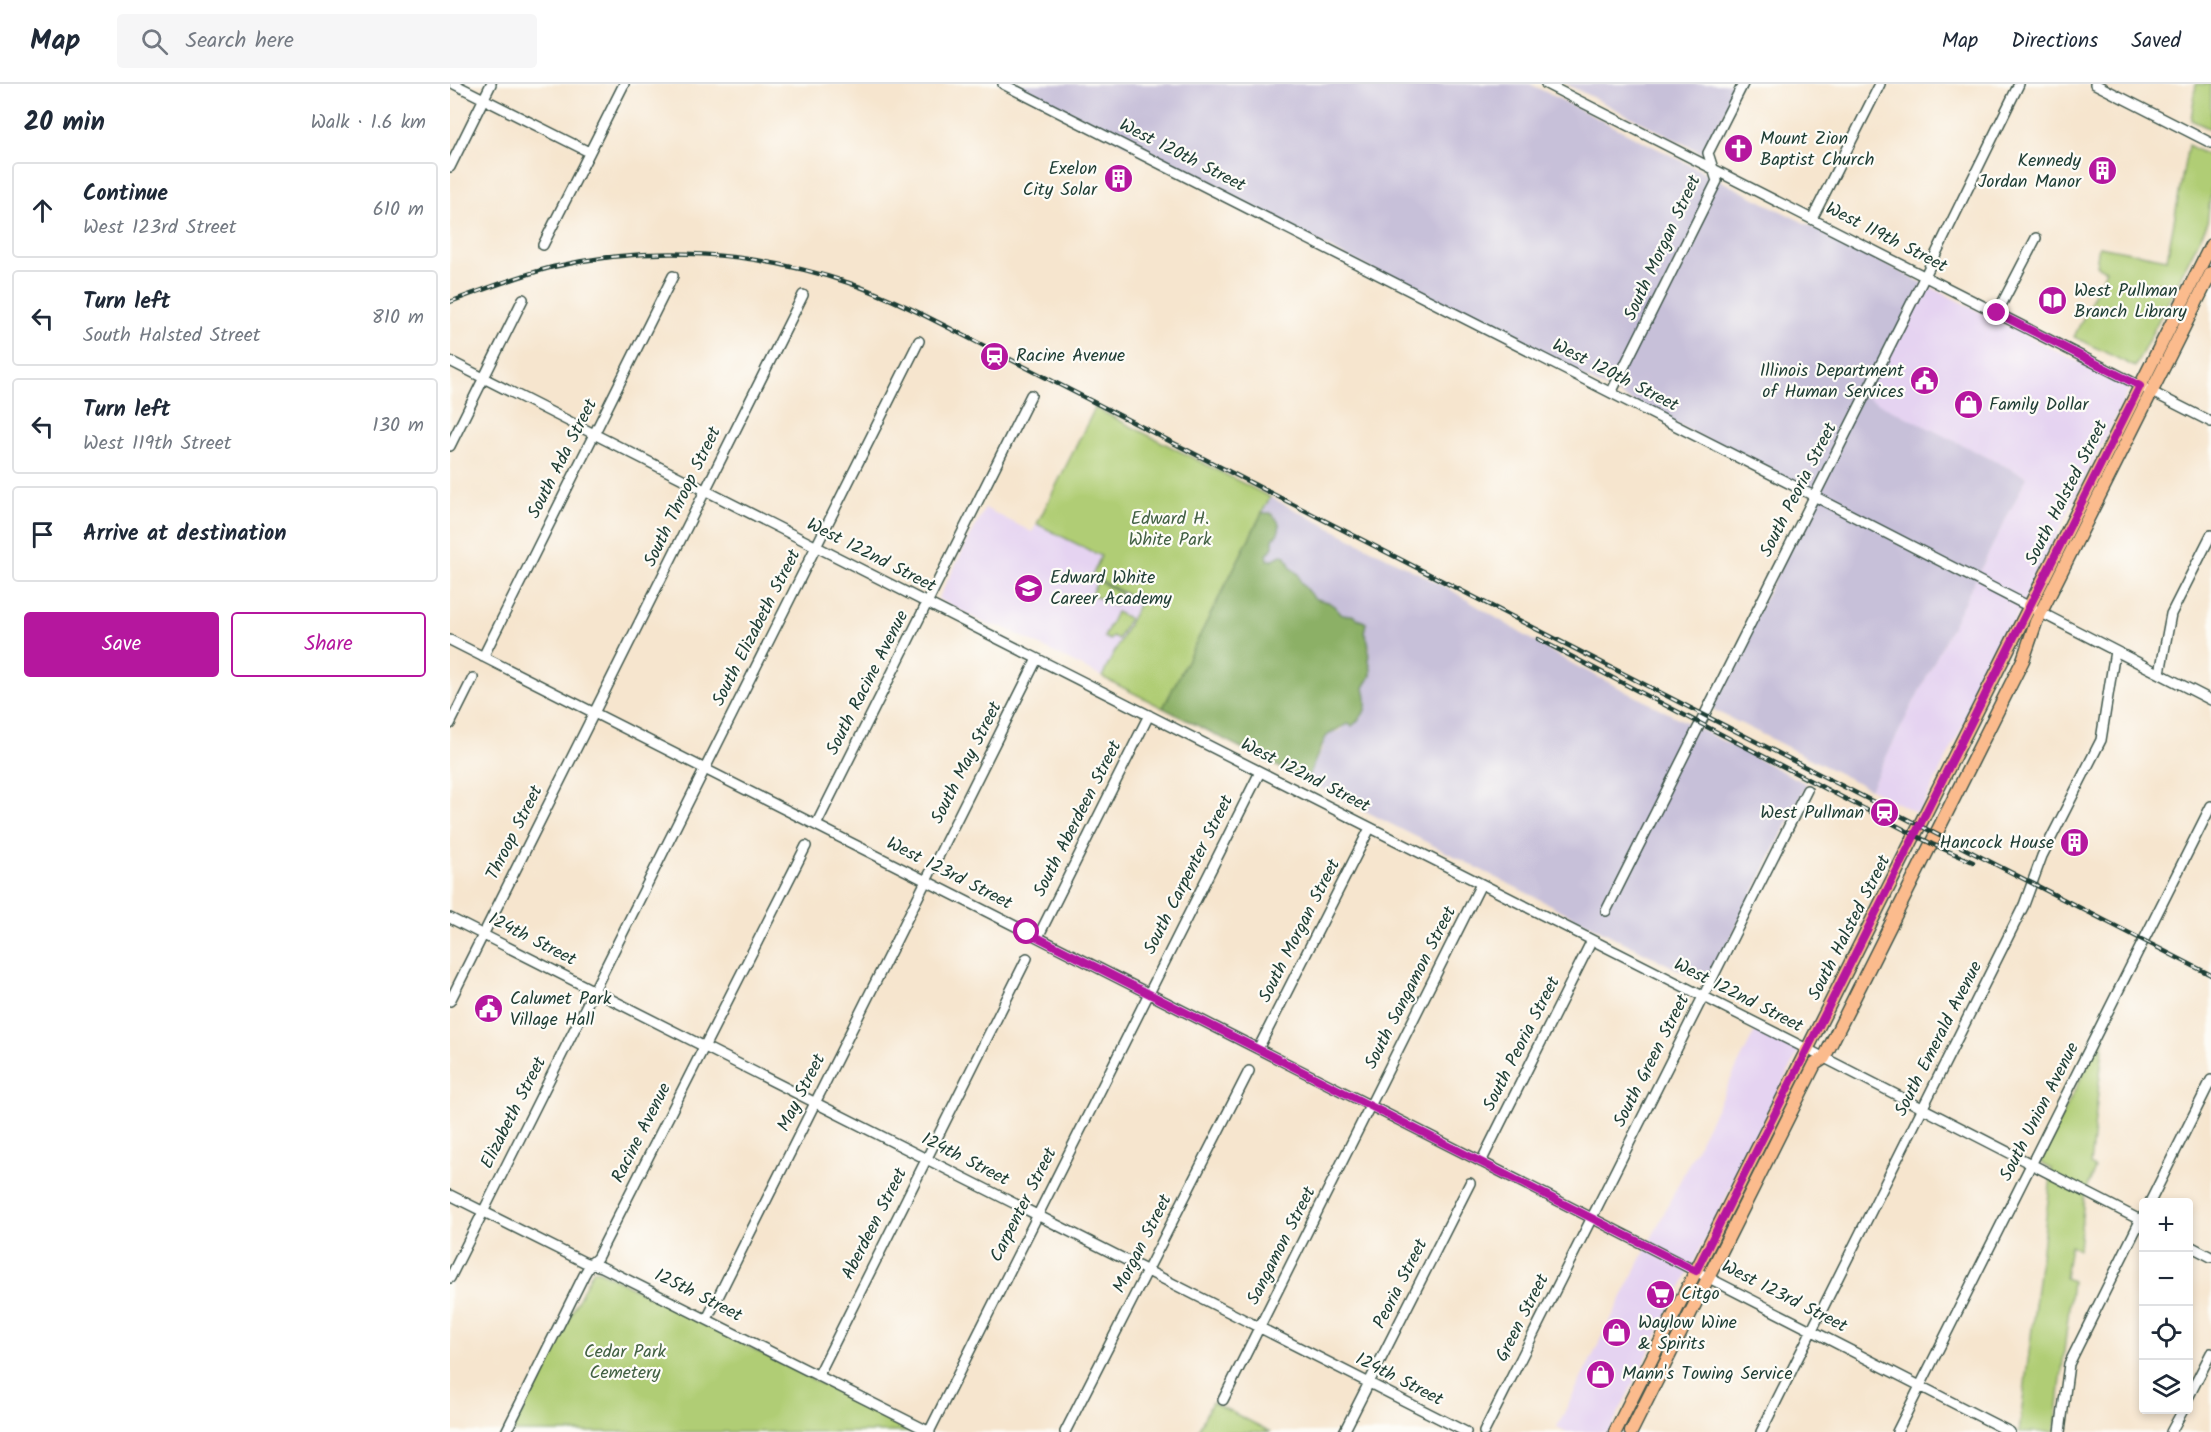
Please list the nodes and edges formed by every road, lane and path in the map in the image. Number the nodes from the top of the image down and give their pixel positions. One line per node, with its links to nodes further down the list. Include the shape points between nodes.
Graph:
1 (454, 84): 10 (street)
2 (491, 84): 10 (street)
3 (624, 84): 12 (street)
4 (1003, 84): 29 (street, West 120th Street)
5 (1546, 84): 14 (street, West 119th Street)
6 (1743, 84): 14 (street, South Morgan Street, via 1708,153)
7 (1880, 84): 15 (street)
8 (2019, 84): 20 (street, South Peoria Street)
9 (2095, 84): 11 (street)
10 (484, 99): 12 (street); 13 (street)
11 (2211, 143)
12 (589, 152): 17 (street)
13 (450, 166)
14 (1713, 169): 15 (street, West 119th Street); 29 (street, South Morgan Street, via 1717,181)
15 (1812, 219): 20 (street, West 119th Street)
16 (2036, 238): 24 (street)
17 (543, 245)
18 (2211, 245): 28 (main road, South Halsted Street)
19 (673, 276): 32 (street, South Ada Street)
20 (1925, 276): 24 (street, West 119th Street); 35 (street, South Peoria Street)
21 (2209, 281): 28 (main road, South Halsted Street)
22 (802, 295): 34 (street, South Throop Street)
23 (523, 299): 27 (street)
24 (1997, 313): 28 (street, West 119th Street)
25 (919, 341): 37 (street, South Elizabeth Street)
26 (450, 361): 27 (street, West 122nd Street)
27 (484, 378): 32 (street, West 122nd Street); 33 (street)
28 (2146, 388): 31 (street, West 119th Street); 39 (main road, South Halsted Street)
29 (1611, 393): 35 (street, West 120th Street)
30 (1031, 395): 38 (street, South Racine Avenue)
31 (2211, 422)
32 (594, 434): 34 (street, West 122nd Street); 42 (street, South Ada Street)
33 (450, 446)
34 (705, 490): 37 (street, West 122nd Street); 47 (street, South Throop Street)
35 (1814, 496): 39 (street, West 120th Street); 59 (street, South Peoria Street)
36 (2211, 535): 44 (street, via 2171,614)
37 (816, 547): 38 (street, West 122nd Street); 50 (street, South Elizabeth Street)
38 (927, 603): 43 (street, West 122nd Street); 54 (street, South Racine Avenue)
39 (2036, 610): 41 (street, West 120th Street); 71 (main road, South Halsted Street); 72 (main road, South Halsted Street, via 2018,670)
40 (450, 640): 42 (street, West 123rd Street)
41 (2115, 651): 44 (street, West 120th Street); 77 (street, South Emerald Avenue, via 2101,740)
42 (483, 657): 47 (street, West 123rd Street)
43 (1037, 659): 48 (street, West 122nd Street); 57 (street, South May Street)
44 (2160, 673): 46 (street, West 120th Street)
45 (473, 678): 49 (street)
46 (2211, 700)
47 (594, 713): 50 (street, West 123rd Street); 61 (street, Throop Street)
48 (1149, 716): 51 (street, West 122nd Street); 62 (street, South Aberdeen Street)
49 (450, 724)
50 (705, 769): 54 (street, West 123rd Street); 65 (street, Elizabeth Street)
51 (1260, 772): 55 (street, West 122nd Street); 66 (street, South Carpenter Street)
52 (1807, 790): 67 (street, South Green Street)
53 (2211, 806): 80 (street, South Union Avenue)
54 (816, 825): 57 (street, West 123rd Street)
55 (1370, 828): 58 (street, West 122nd Street); 70 (street, South Morgan Street)
56 (806, 846): 69 (street, Racine Avenue)
57 (926, 881): 62 (street, West 123rd Street); 75 (street, May Street)
58 (1481, 884): 63 (street, West 122nd Street); 76 (street, South Sangamon Street)
59 (1606, 911)
60 (450, 918): 61 (street, 124th Street)
61 (483, 934): 65 (street, 124th Street); 68 (street, Throop Street)
62 (1038, 937): 66 (street, West 123rd Street)
63 (1592, 940): 67 (street, West 122nd Street); 79 (street, South Peoria Street)
64 (1027, 958): 78 (street, Aberdeen Street)
65 (594, 991): 69 (street, 124th Street); 84 (street, Elizabeth Street)
66 (1148, 994): 70 (street, West 123rd Street); 85 (street, Carpenter Street)
67 (1704, 997): 71 (street, West 122nd Street); 87 (street, South Green Street)
68 (450, 1001)
69 (705, 1046): 75 (street, 124th Street); 91 (street, Racine Avenue, via 597,1259)
70 (1258, 1049): 76 (street, West 123rd Street)
71 (1809, 1050): 72 (street, West 122nd Street); 93 (main road, South Halsted Street)
72 (1824, 1058): 77 (street, West 122nd Street); 95 (main road, South Halsted Street, via 1815,1065)
73 (1249, 1071): 92 (street, Morgan Street)
74 (2211, 1080): 83 (street)
75 (816, 1103): 78 (street, 124th Street); 96 (street, May Street)
76 (1370, 1106): 79 (street, West 123rd Street); 97 (street, Sangamon Street)
77 (1923, 1109): 80 (street, West 122nd Street); 98 (street, South Emerald Avenue)
78 (927, 1159): 85 (street, 124th Street); 100 (street, Aberdeen Street)
79 (1481, 1162): 87 (street, West 123rd Street)
80 (2032, 1165): 86 (street, West 122nd Street); 102 (street, South Union Avenue)
81 (1470, 1183): 101 (street, Peoria Street)
82 (450, 1195): 84 (street, 125th Street)
83 (2152, 1198)
84 (483, 1212): 91 (street, 125th Street); 94 (street, Elizabeth Street)
85 (1038, 1215): 92 (street, 124th Street); 107 (street, Carpenter Street)
86 (2139, 1217)
87 (1592, 1218): 93 (street, West 123rd Street); 111 (street, Green Street)
88 (2139, 1227): 117 (street, via 2069,1364)
89 (2193, 1248): 90 (street)
90 (2211, 1257)
91 (591, 1263): 96 (street, 125th Street); 106 (street, Racine Avenue)
92 (1148, 1271): 97 (street, 124th Street); 108 (street, Morgan Street)
93 (1696, 1271): 95 (street, West 123rd Street); 112 (main road, South Halsted Street)
94 (450, 1278)
95 (1709, 1278): 98 (street, West 123rd Street); 113 (main road, South Halsted Street)
96 (707, 1319): 100 (street, 125th Street)
97 (1259, 1327): 101 (street, 124th Street); 104 (street, Sangamon Street)
98 (1812, 1330): 102 (street, West 123rd Street); 114 (street, South Emerald Avenue)
99 (2211, 1353): 103 (street)
100 (818, 1376): 107 (street, 125th Street)
101 (1369, 1383): 109 (street, Peoria Street); 110 (street, 124th Street)
102 (1920, 1386): 115 (street, South Union Avenue); 116 (street, West 123rd Street)
103 (2193, 1388)
104 (1223, 1400)
105 (2180, 1414): 118 (street)
106 (506, 1432)
107 (929, 1432)
108 (1065, 1432)
109 (1344, 1432)
110 (1466, 1432)
111 (1484, 1432)
112 (1615, 1432)
113 (1631, 1432)
114 (1761, 1432)
115 (1898, 1432)
116 (2010, 1432)
117 (2060, 1432)
118 (2171, 1432)

